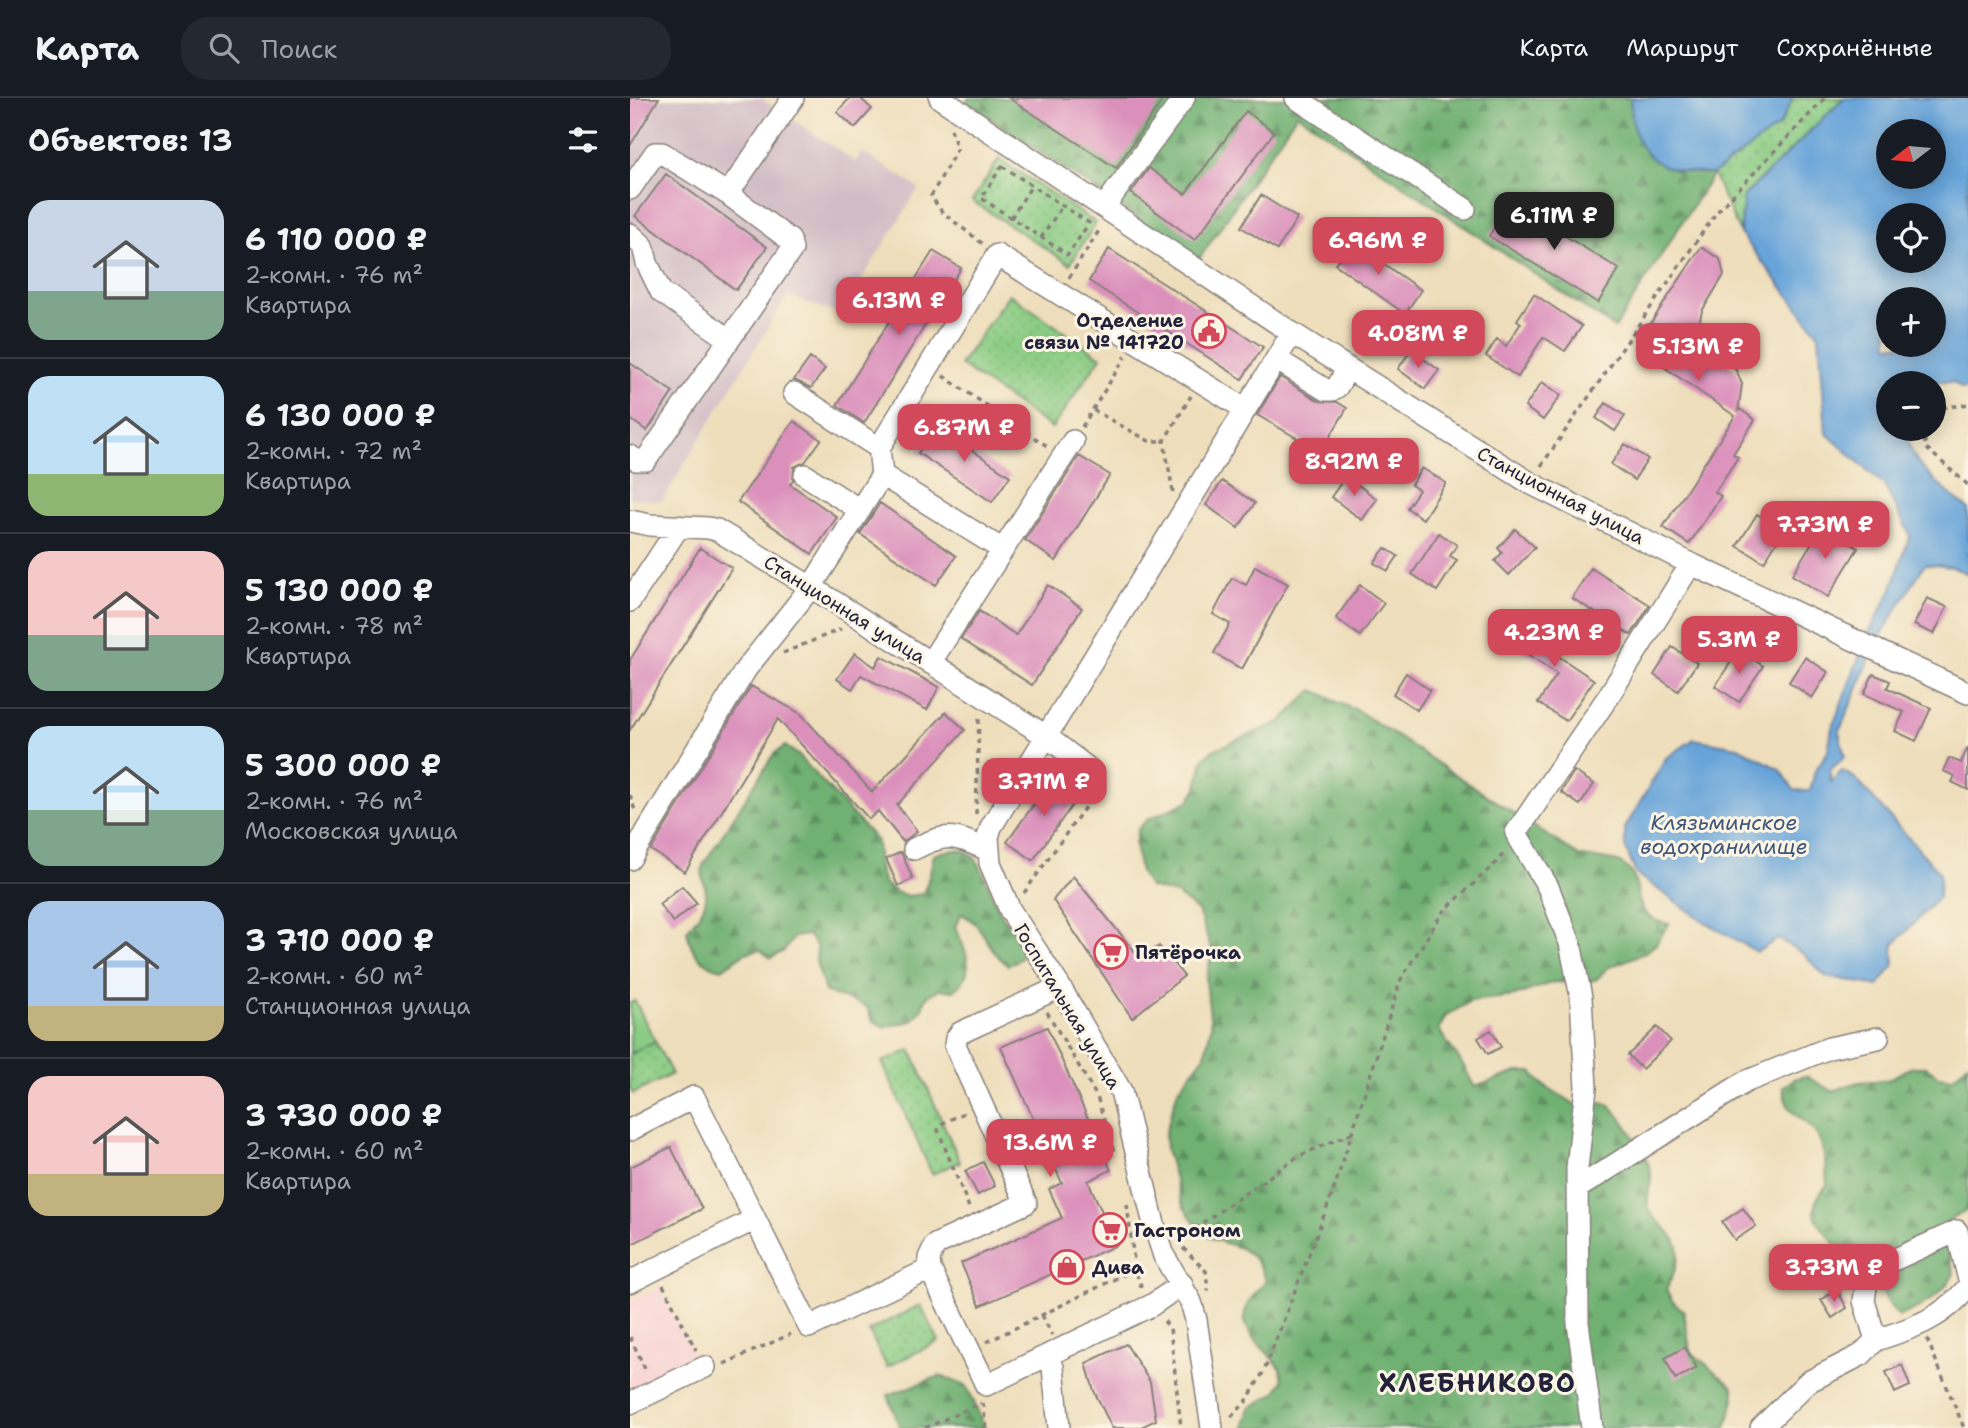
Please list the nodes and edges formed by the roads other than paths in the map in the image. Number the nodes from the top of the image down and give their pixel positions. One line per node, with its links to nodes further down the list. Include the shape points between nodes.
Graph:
1 (793, 98): 6 (street)
2 (1184, 98): 8 (street)
3 (1296, 98): 7 (street)
4 (941, 99): 8 (street, Станционная улица)
5 (630, 189): 6 (street, via 654,153 662,153)
6 (728, 194): 11 (street, via 790,240 792,248)
7 (1465, 209)
8 (1107, 210): 10 (street, Станционная улица)
9 (630, 234): 11 (street, via 643,246 661,292)
10 (1292, 333): 12 (street); 13 (street, Станционная улица)
11 (729, 339): 18 (street, via 646,460)
12 (1276, 359): 13 (street, via 1326,390 1337,387); 15 (street)
13 (1348, 368): 25 (street, Станционная улица, via 1531,483)
14 (794, 393): 16 (street)
15 (1245, 409): 16 (street, via 997,255); 30 (street)
16 (879, 448): 20 (street)
17 (1068, 449): 24 (street)
18 (630, 456)
19 (805, 475): 21 (street)
20 (882, 475): 21 (street); 24 (street)
21 (860, 510): 26 (street)
22 (630, 521): 23 (street, Станционная улица)
23 (678, 528): 26 (street, Станционная улица, via 717,530); 27 (street)
24 (1003, 550): 28 (street)
25 (1691, 564): 29 (street, Станционная улица); 38 (street, via 1516,833 1548,887 1566,932 1581,997 1586,1088)
26 (811, 587): 28 (street, Станционная улица); 34 (street, via 746,669)
27 (630, 601)
28 (930, 663): 30 (street, Станционная улица)
29 (1968, 693)
30 (1046, 736): 31 (street, Станционная улица); 33 (street, Госпитальная улица, via 991,827)
31 (1089, 769)
32 (914, 849): 33 (street, via 933,839 955,836)
33 (988, 850): 35 (street, Госпитальная улица, via 1010,910)
34 (630, 859)
35 (1060, 987): 41 (street, via 960,1033 956,1039 1026,1203 935,1245); 44 (street, Госпитальная улица, via 1121,1091 1155,1228 1164,1256)
36 (1878, 1038): 38 (street, via 1829,1048 1745,1082)
37 (630, 1130): 39 (street, via 694,1097)
38 (1578, 1188): 52 (street, via 1578,1323)
39 (755, 1219): 41 (street, via 809,1326); 43 (street)
40 (1963, 1228): 42 (street); 46 (street, via 1887,1263 1867,1279 1864,1301)
41 (930, 1269): 47 (street, via 986,1385)
42 (1968, 1276)
43 (630, 1282)
44 (1182, 1284): 47 (street, via 1152,1305); 50 (street, Госпитальная улица, via 1196,1320)
45 (1968, 1287): 46 (street, via 1954,1305 1921,1324)
46 (1876, 1339): 53 (street, via 1861,1355 1808,1382)
47 (1048, 1355): 51 (street)
48 (705, 1367): 49 (street)
49 (630, 1403)
50 (1219, 1425)
51 (1059, 1428)
52 (1592, 1428)
53 (1761, 1428)

